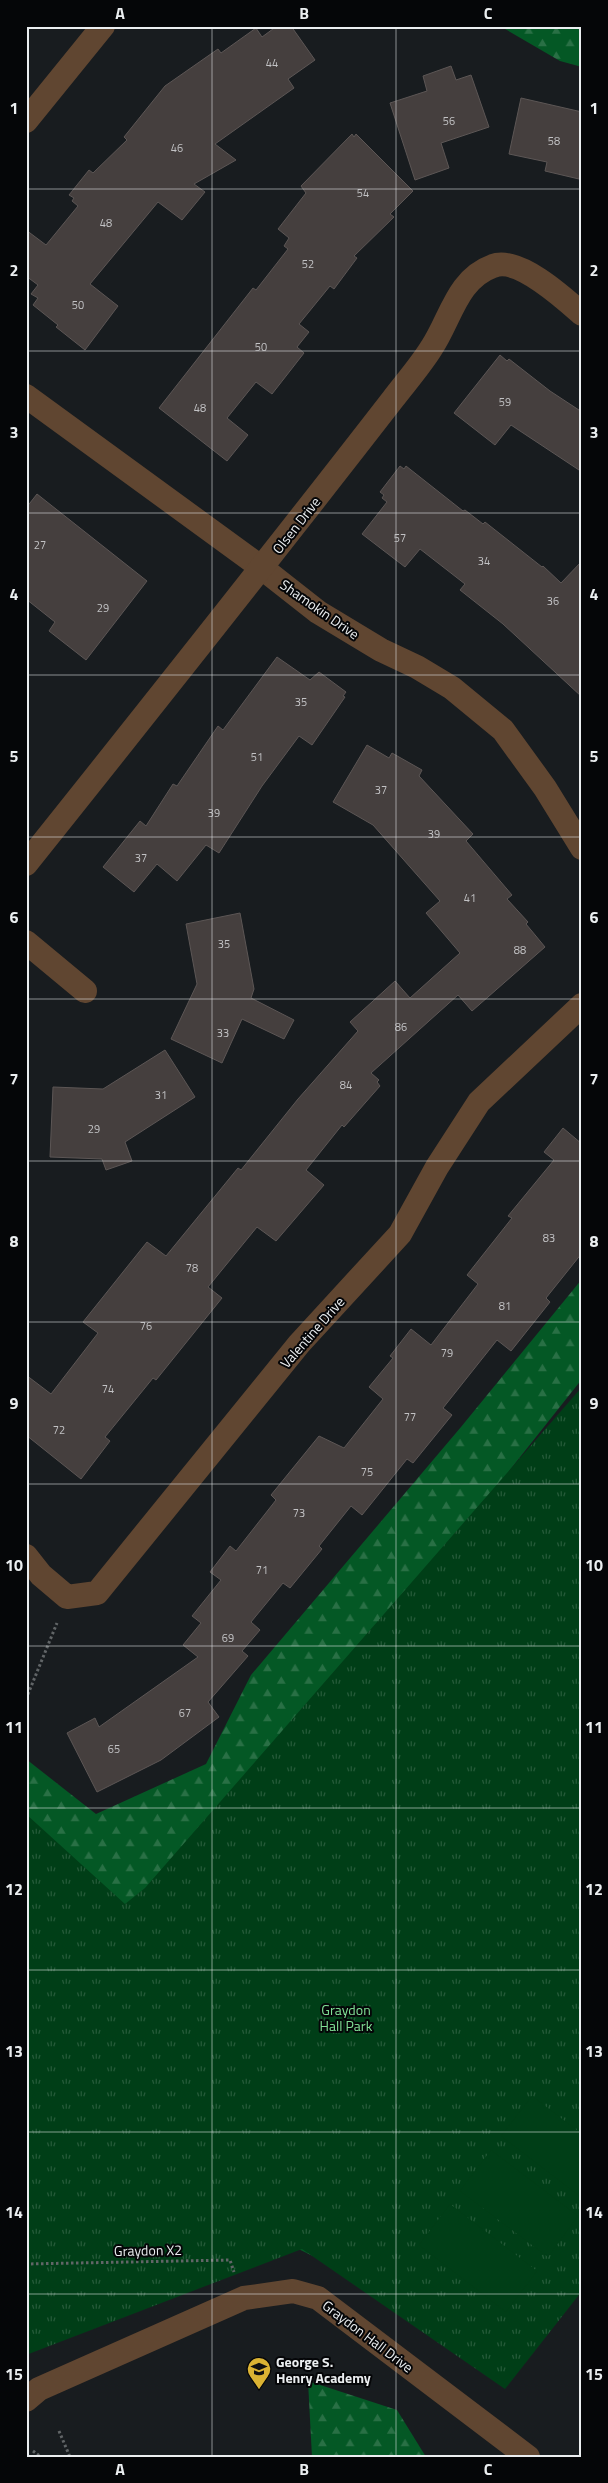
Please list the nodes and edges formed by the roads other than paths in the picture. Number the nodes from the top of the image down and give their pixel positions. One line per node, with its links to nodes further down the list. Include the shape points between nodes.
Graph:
1 (103, 26): 2 (street)
2 (26, 121)
3 (582, 314): 5 (street, Olsen Drive, via 516,267 495,264 474,276 458,295 433,347)
4 (26, 396): 5 (street, Shamokin Drive)
5 (262, 568): 6 (street, Shamokin Drive, via 318,612 452,688 503,730 545,788); 7 (street, Olsen Drive)
6 (582, 848)
7 (26, 864)
8 (26, 942): 9 (street)
9 (85, 991)
10 (582, 1005): 11 (street, Valentine Drive, via 479,1102 437,1167 400,1234 299,1344 97,1593 67,1597 41,1575)
11 (26, 1556)
12 (26, 2400): 13 (street, Graydon Hall Drive, via 38,2389 244,2298 294,2291 318,2298)
13 (528, 2457)

